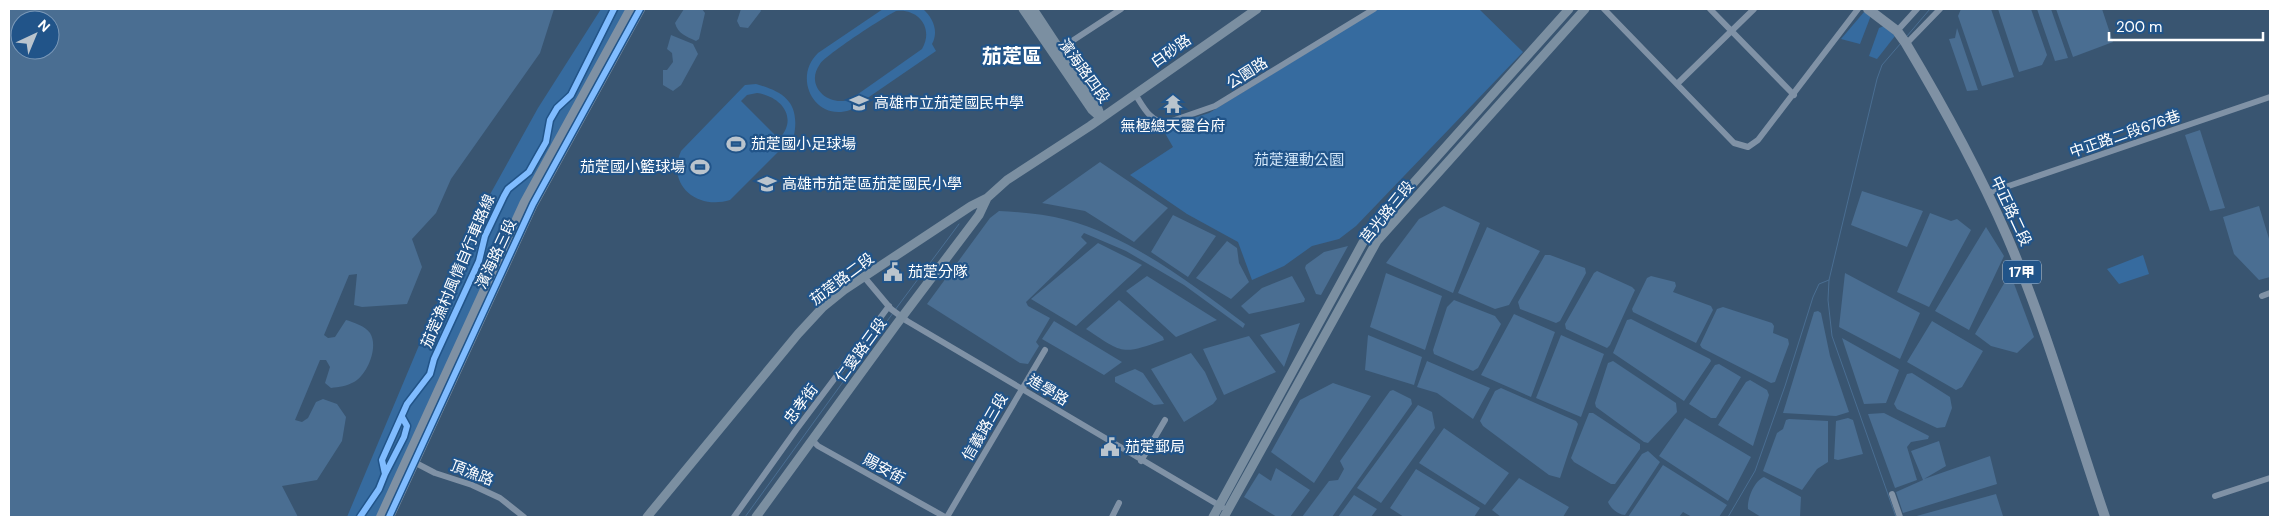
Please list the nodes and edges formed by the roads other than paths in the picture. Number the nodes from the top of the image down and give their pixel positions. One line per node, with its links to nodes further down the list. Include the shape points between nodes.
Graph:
1 (632, 9): 38 (main road, 濱海路三段, via 524,204)
2 (640, 9): 38 (main road, 濱海路三段, via 533,204)
3 (1023, 9): 19 (street, 濱海路四段)
4 (1032, 9): 19 (street, 濱海路四段)
5 (1121, 9): 19 (street)
6 (1257, 9): 21 (street, 白砂路)
7 (1374, 9): 21 (street, 公園路, via 1207,110 1166,123 1159,122 1148,114)
8 (1568, 9): 33 (street, 莒光路三段, via 1368,235)
9 (1585, 9): 34 (street, 莒光路三段, via 1377,240)
10 (1604, 9): 20 (street)
11 (1710, 9): 17 (street)
12 (1754, 9): 17 (street)
13 (1858, 9): 22 (street)
14 (1868, 9): 18 (main road, 17甲)
15 (1917, 9): 18 (street)
16 (1940, 9): 18 (street)
17 (1732, 30): 20 (street); 22 (street)
18 (1902, 37): 25 (main road, 中正路二段 / 17甲)
19 (1058, 53): 24 (street, 濱海路四段, via 1097,106)
20 (1677, 84): 22 (street, via 1734,143 1748,147 1758,140)
21 (1134, 94): 24 (street, 白砂路)
22 (1794, 95)
23 (2270, 97): 25 (street, 中正路二段676巷)
24 (1102, 118): 26 (street, 茄萣路二段, via 1007,180)
25 (1988, 194): 56 (main road, 中正路二段 / 17甲, via 2023,274 2063,384)
26 (987, 198): 27 (street, 茄萣路二段); 31 (street, 仁愛路三段, via 980,215)
27 (865, 278): 30 (street, 進學路); 49 (street, 茄萣路二段, via 823,307 798,334)
28 (2270, 294): 29 (street)
29 (2262, 296)
30 (890, 308): 31 (street, 進學路); 50 (street, 忠孝街)
31 (900, 316): 35 (street, 進學路); 37 (street, 仁愛路三段)
32 (1045, 350): 35 (street, 信義路三段)
33 (1292, 372): 34 (street); 44 (street, 莒光路三段)
34 (1306, 372): 45 (street, 莒光路三段)
35 (1022, 390): 39 (street, 進學路); 52 (street, 信義路三段)
36 (1165, 420): 39 (street)
37 (813, 441): 51 (street, 仁愛路三段); 52 (street, 賜安街)
38 (410, 460): 46 (main road, 濱海路三段); 47 (main road, 濱海路三段); 48 (street, 頂漁路, via 500,498)
39 (1141, 461): 44 (street, 進學路)
40 (2270, 478): 42 (street)
41 (1892, 494): 55 (street)
42 (2215, 496)
43 (1119, 503): 53 (street)
44 (1220, 506): 45 (street, 進學路); 54 (street, 莒光路三段)
45 (1226, 514)
46 (381, 517)
47 (389, 517)
48 (524, 517)
49 (647, 517)
50 (734, 517)
51 (756, 517)
52 (946, 517)
53 (1112, 517)
54 (1213, 517)
55 (1900, 517)
56 (2105, 517)

